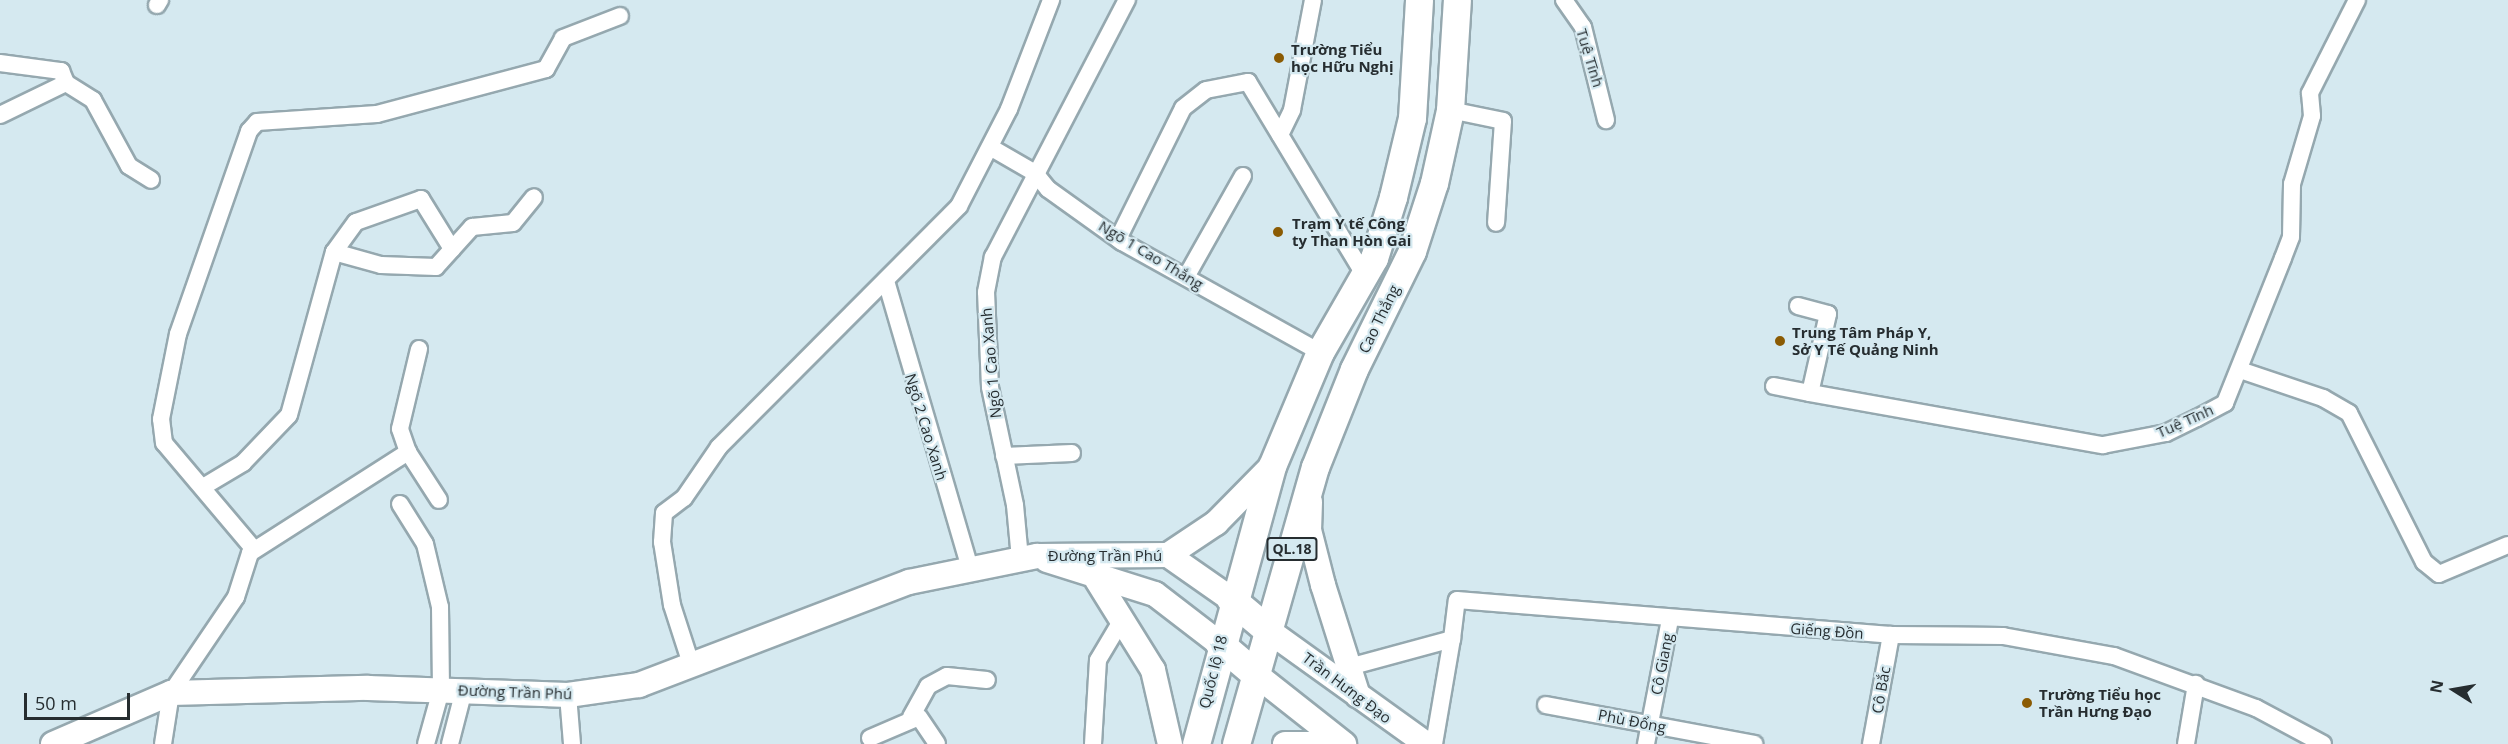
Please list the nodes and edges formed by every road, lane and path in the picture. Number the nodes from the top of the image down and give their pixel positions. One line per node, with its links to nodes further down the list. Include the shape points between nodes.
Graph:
1 (1051, 0): 15 (street)
2 (1127, 0): 17 (street, Ngõ 1 Cao Xanh)
3 (1313, 0): 14 (street, via 1292,110)
4 (1419, 0): 24 (main road, Cao Thắng / QL.18, via 1412,118 1393,197)
5 (1457, 0): 11 (main road, Cao Thắng / QL.18)
6 (1564, 0): 13 (street, Tuệ Tĩnh, via 1583,27)
7 (2357, 0): 30 (street, Tuệ Tĩnh, via 2310,93 2312,116 2292,184 2291,237)
8 (620, 16): 38 (street, via 563,38 546,69 377,114 258,122 249,131 166,381 161,419 165,443)
9 (0, 63): 10 (street, via 43,65 61,71)
10 (66, 83): 12 (street); 18 (street, via 93,100 129,166)
11 (1450, 110): 20 (street, via 1503,121); 37 (main road, Cao Thắng / QL.18, via 1412,251 1354,369)
12 (0, 115)
13 (1605, 120)
14 (1280, 135): 21 (street, via 1248,82 1235,81 1192,99); 24 (street)
15 (990, 147): 17 (street, Ngõ 1 Cao Thắng); 26 (street, via 959,206)
16 (1243, 176): 25 (street)
17 (1038, 177): 21 (street, Ngõ 1 Cao Thắng); 35 (street, Ngõ 1 Cao Xanh, via 993,257 986,292 990,387)
18 (151, 180)
19 (534, 197): 22 (street, via 513,223 472,227)
20 (1496, 223)
21 (1118, 239): 25 (street, Ngõ 1 Cao Thắng)
22 (452, 249): 23 (street, via 436,267 422,270); 23 (street, via 421,199 361,218)
23 (334, 252): 38 (street, via 289,415 243,463)
24 (1365, 276): 29 (main road, Cao Thắng / QL.18)
25 (1186, 277): 29 (street, Ngõ 1 Cao Thắng)
26 (886, 281): 45 (street, Ngõ 2 Cao Xanh); 54 (street, via 719,447 684,498 664,513 662,542 672,605)
27 (1798, 306): 32 (street, via 1828,314)
28 (419, 349): 33 (street, via 400,429)
29 (1320, 352): 36 (main road, Cao Thắng / QL.18)
30 (2240, 370): 32 (street, Tuệ Tĩnh, via 2225,403 2198,418 2166,433 2103,445); 41 (street, via 2323,398 2349,413 2424,562 2439,574)
31 (1774, 386): 32 (street, Tuệ Tĩnh)
32 (1810, 393)
33 (408, 452): 39 (street); 42 (street)
34 (1072, 453): 35 (street)
35 (1004, 456): 44 (street, Ngõ 1 Cao Xanh)
36 (1272, 466): 43 (main road, via 1216,523); 47 (main road, Cao Thắng / QL.18)
37 (1315, 467): 50 (main road, Cao Thắng / QL.18); 55 (main road, via 1309,530)
38 (203, 487): 42 (street, via 239,527)
39 (439, 500)
40 (400, 504): 59 (street, via 424,544 440,607)
41 (2508, 545)
42 (250, 553): 60 (street, via 236,597)
43 (1168, 555): 44 (main road, Đường Trần Phú); 47 (main road, Đường Trần Phú)
44 (1028, 558): 45 (main road, Đường Trần Phú); 46 (main road, Đường Trần Phú)
45 (971, 571): 54 (main road, Đường Trần Phú, via 909,582)
46 (1096, 580): 48 (main road); 53 (main road, Đường Trần Phú, via 1155,594)
47 (1231, 599): 50 (highway); 53 (main road, Quốc lộ 18 / QL.18)
48 (1123, 618): 73 (street, via 1098,660); 74 (main road, via 1153,670)
49 (1670, 619): 51 (street, Giếng Đồn); 52 (street, Giếng Đồn, via 1457,600); 65 (street, Cô Giang)
50 (1269, 631): 56 (main road, QL.18); 62 (main road, Trần Hưng Đạo)
51 (1891, 636): 58 (street, Giếng Đồn, via 2003,636 2114,656); 84 (street, Cô Bắc)
52 (1452, 639): 55 (street); 81 (street)
53 (1220, 644): 56 (highway); 75 (main road, Quốc lộ 18 / QL.18)
54 (692, 667): 61 (main road, Đường Trần Phú, via 639,685)
55 (1350, 667): 62 (main road)
56 (1254, 673): 76 (main road, QL.18); 79 (main road)
57 (987, 680): 64 (street, via 947,676 928,686)
58 (2196, 684): 85 (street); 86 (street, Giếng Đồn)
59 (452, 690): 60 (main road, Đường Trần Phú); 61 (main road, Đường Trần Phú); 69 (street); 70 (street)
60 (171, 693): 67 (main road, Đường Trần Phú); 68 (street)
61 (568, 695): 71 (street)
62 (1358, 696): 80 (main road, Trần Hưng Đạo)
63 (1546, 705): 65 (street, Phù Đổng)
64 (911, 717): 66 (street); 72 (street, via 926,721)
65 (1650, 725): 82 (street, Cô Giang); 83 (street, Phù Đổng)
66 (870, 738)
67 (53, 744)
68 (163, 744)
69 (426, 744)
70 (450, 744)
71 (572, 744)
72 (936, 744)
73 (1093, 744)
74 (1170, 744)
75 (1196, 744)
76 (1236, 744)
77 (1285, 744): 78 (main road)
78 (1338, 744)
79 (1344, 744)
80 (1426, 744)
81 (1434, 744)
82 (1646, 744)
83 (1754, 744)
84 (1871, 744)
85 (2186, 744)
86 (2323, 744)

